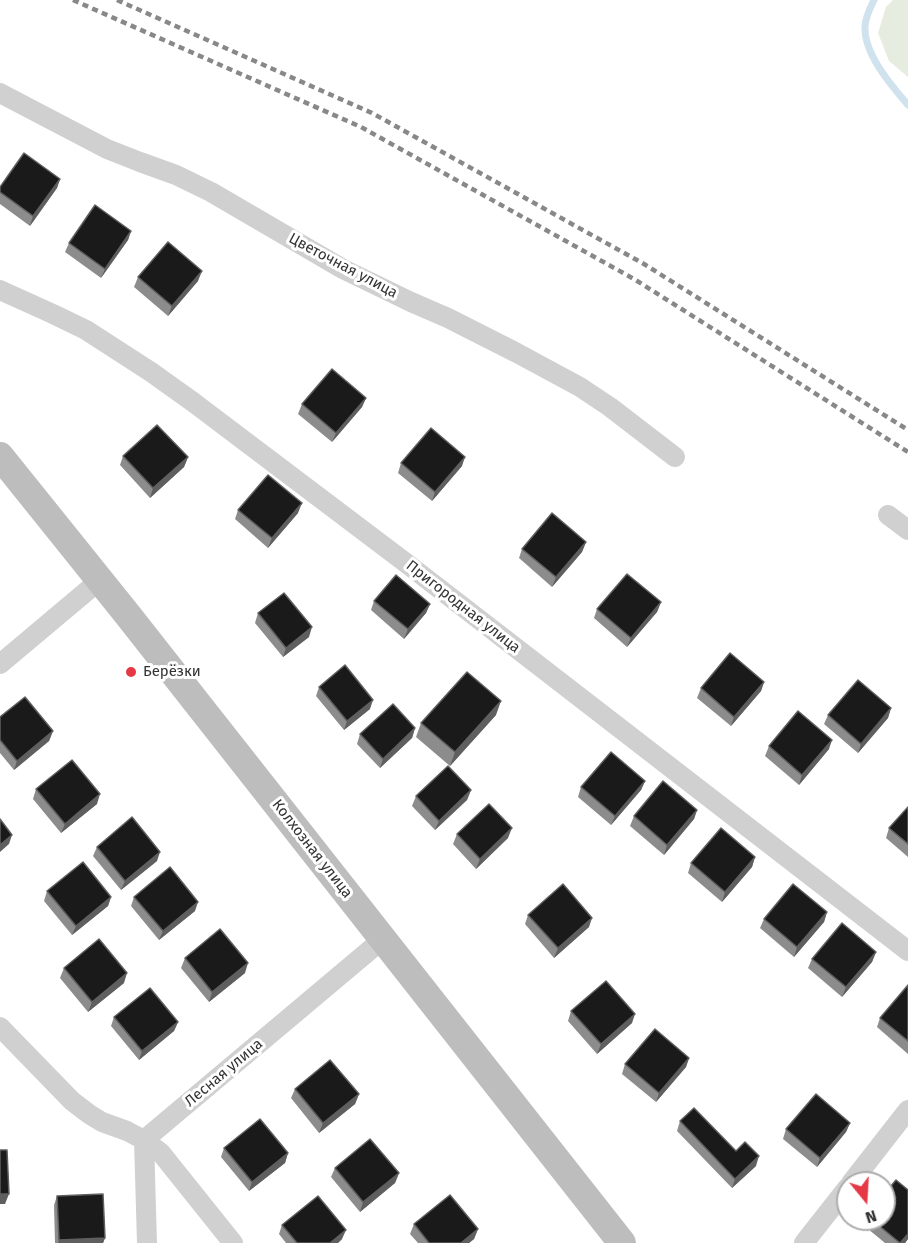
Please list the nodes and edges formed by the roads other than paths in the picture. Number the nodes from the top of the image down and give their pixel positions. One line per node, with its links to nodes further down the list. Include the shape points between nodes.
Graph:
1 (0, 93): 4 (street, Цветочная улица, via 107,148 211,192 343,269 580,387)
2 (0, 290): 10 (street, Пригородная улица, via 86,330 193,402)
3 (0, 456): 7 (main road, Колхозная улица)
4 (675, 457)
5 (888, 515): 6 (street)
6 (908, 530)
7 (100, 580): 8 (street); 9 (main road, Колхозная улица)
8 (0, 663)
9 (383, 939): 13 (street, Лесная улица); 18 (main road, Колхозная улица)
10 (908, 951)
11 (0, 1027): 13 (street, via 88,1114)
12 (908, 1110): 14 (street)
13 (144, 1140): 16 (street); 17 (street, via 168,1162)
14 (860, 1171)
15 (836, 1202): 19 (street)
16 (147, 1243)
17 (233, 1243)
18 (622, 1243)
19 (804, 1243)

